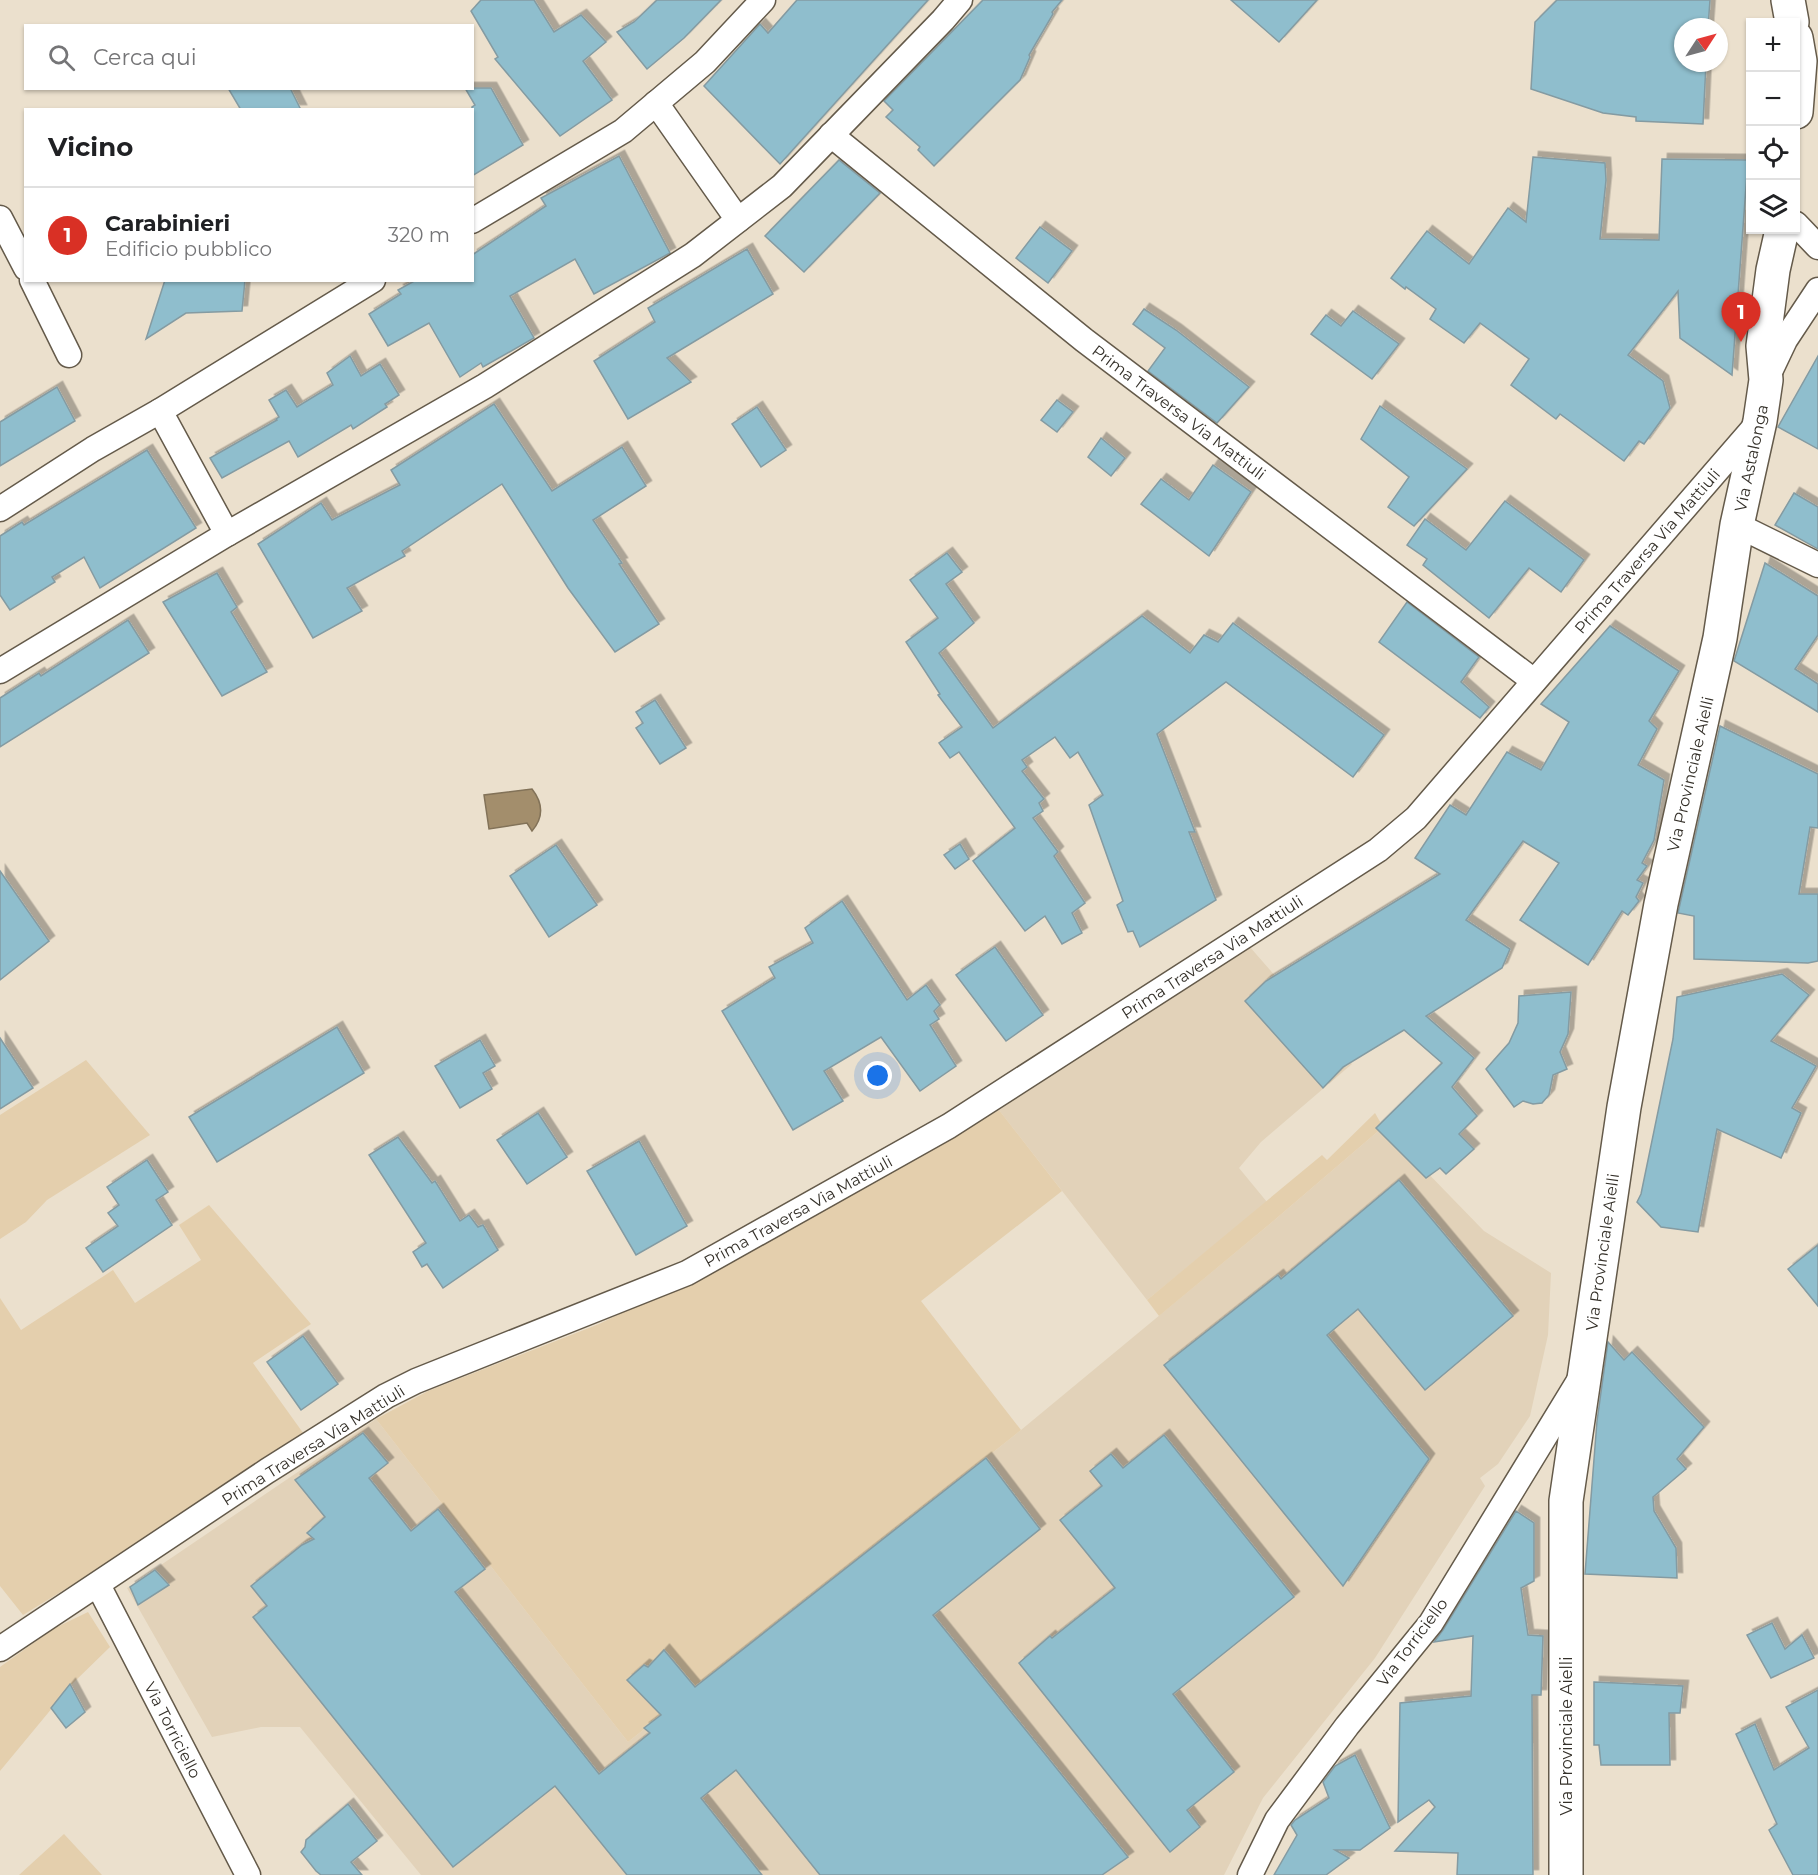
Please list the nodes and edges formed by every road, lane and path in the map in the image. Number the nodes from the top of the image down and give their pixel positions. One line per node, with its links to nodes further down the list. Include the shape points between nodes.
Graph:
1 (763, 0): 5 (street, via 705,62)
2 (960, 0): 6 (street)
3 (1788, 0): 4 (street)
4 (1791, 18)
5 (656, 103): 8 (street, via 623,131); 9 (street)
6 (831, 135): 9 (street, via 782,186); 27 (street, Prima Traversa Via Mattiuli, via 1084,340)
7 (0, 218): 13 (street)
8 (474, 220)
9 (738, 220): 23 (street, via 693,255 485,386)
10 (1800, 228): 12 (street)
11 (1781, 234): 18 (street, via 1763,345)
12 (1818, 247)
13 (24, 264)
14 (33, 282): 17 (street)
15 (370, 282): 19 (street)
16 (1818, 290): 18 (street, Via Astalonga, via 1785,340)
17 (69, 355)
18 (1766, 380): 20 (street, Via Astalonga)
19 (160, 411): 21 (street); 23 (street)
20 (1760, 421): 22 (street, Via Astalonga); 27 (street, Prima Traversa Via Mattiuli)
21 (0, 509)
22 (1737, 525): 24 (street); 25 (street, Via Astalonga)
23 (227, 534): 26 (street)
24 (1818, 565)
25 (1720, 638): 28 (street, Via Provinciale Aielli, via 1659,915 1624,1107)
26 (0, 671)
27 (1534, 681): 29 (street, Prima Traversa Via Mattiuli, via 1416,818 1378,850 949,1126 687,1273 387,1396)
28 (1585, 1372): 32 (street, Via Torriciello, via 1431,1623 1277,1820); 33 (street, Via Provinciale Aielli, via 1566,1501)
29 (98, 1585): 30 (street, Prima Traversa Via Mattiuli); 31 (street, Via Torriciello)
30 (0, 1649)
31 (248, 1875)
32 (1250, 1875)
33 (1566, 1875)

